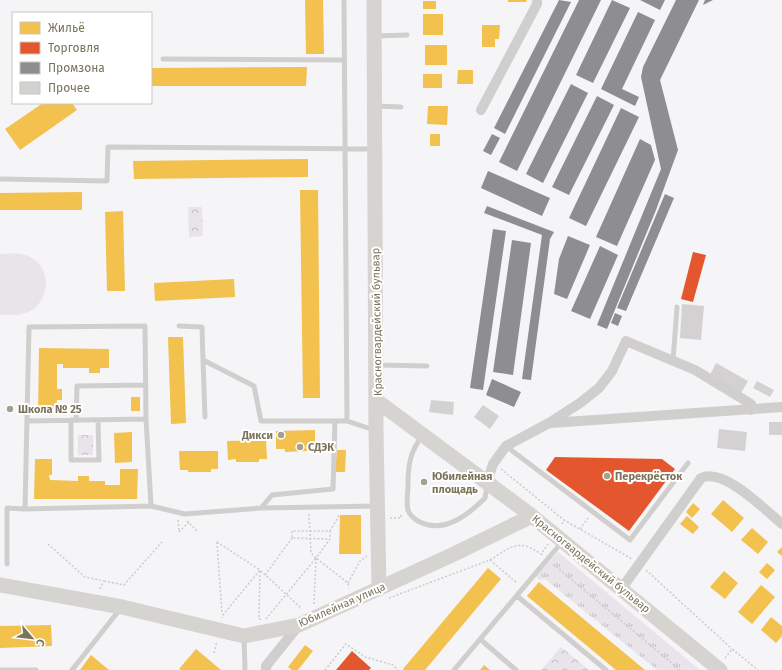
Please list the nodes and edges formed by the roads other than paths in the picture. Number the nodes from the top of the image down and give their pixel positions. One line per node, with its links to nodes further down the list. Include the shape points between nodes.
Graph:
1 (344, 0): 7 (lane)
2 (374, 0): 5 (street, Красногвардейский бульвар)
3 (537, 0): 10 (street)
4 (407, 35): 5 (lane)
5 (374, 36): 8 (street, Красногвардейский бульвар)
6 (163, 59): 7 (lane)
7 (344, 60): 11 (lane)
8 (375, 106): 9 (lane); 12 (street, Красногвардейский бульвар)
9 (402, 107)
10 (481, 110)
11 (345, 149): 12 (lane); 13 (lane, via 108,147 107,181); 30 (lane)
12 (375, 150): 18 (street, Красногвардейский бульвар)
13 (0, 179)
14 (677, 307): 17 (lane)
15 (179, 326): 16 (lane, via 202,327)
16 (204, 360): 24 (lane); 29 (lane, via 254,386 261,421)
17 (673, 361): 23 (street, via 695,370 751,404); 31 (street, via 626,341 612,371 599,388 580,404)
18 (376, 365): 19 (lane); 21 (street, Красногвардейский бульвар)
19 (427, 366)
20 (146, 385): 25 (lane); 26 (lane, via 77,386); 28 (lane, via 145,326 29,327)
21 (377, 401): 32 (street); 33 (street, Красногвардейский бульвар)
22 (782, 407): 23 (street)
23 (751, 410): 31 (street)
24 (205, 417)
25 (146, 419): 27 (lane); 37 (lane)
26 (74, 420): 27 (lane); 27 (lane, via 71,460 99,460); 28 (lane)
27 (98, 420)
28 (27, 421): 40 (lane)
29 (335, 421): 30 (lane); 39 (lane, via 333,489 272,495)
30 (347, 421): 32 (lane)
31 (549, 423): 34 (street)
32 (376, 431): 38 (street)
33 (422, 435): 36 (street, Красногвардейский бульвар); 36 (lane, via 408,463 408,510 415,519 434,526 449,524 471,512 485,498)
34 (506, 446): 35 (lane, via 630,540); 36 (street, via 494,463)
35 (688, 463)
36 (487, 482): 41 (street, Красногвардейский бульвар)
37 (151, 506): 39 (lane, via 186,514); 40 (lane)
38 (377, 506): 39 (lane); 47 (street)
39 (261, 508)
40 (25, 509): 44 (lane, via 7,508)
41 (532, 516): 43 (street, Красногвардейский бульвар); 47 (street, Юбилейная улица)
42 (782, 524): 46 (street, via 729,483 715,476 701,478)
43 (563, 541): 46 (street, Красногвардейский бульвар); 48 (lane)
44 (7, 564)
45 (0, 585): 49 (street, Юбилейная улица)
46 (622, 588): 53 (street, Красногвардейский бульвар)
47 (379, 589): 50 (street, Юбилейная улица)
48 (517, 596): 52 (lane); 61 (lane)
49 (122, 607): 51 (street, Юбилейная улица); 56 (lane)
50 (303, 619): 51 (street, Юбилейная улица); 58 (street, via 266,666)
51 (244, 636): 57 (lane)
52 (480, 639): 59 (lane); 60 (lane)
53 (718, 669)
54 (0, 670): 55 (lane)
55 (36, 670)
56 (72, 670)
57 (245, 670)
58 (266, 670)
59 (454, 670)
60 (516, 670)
61 (606, 670)

